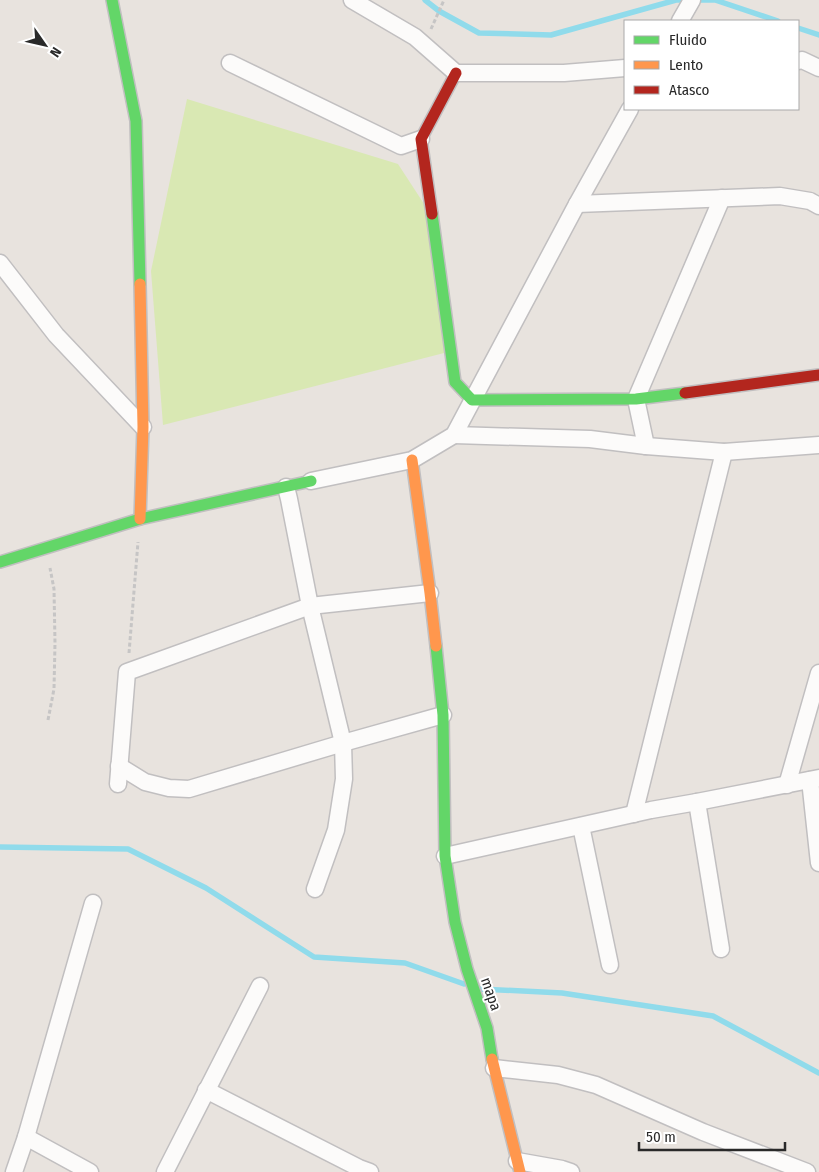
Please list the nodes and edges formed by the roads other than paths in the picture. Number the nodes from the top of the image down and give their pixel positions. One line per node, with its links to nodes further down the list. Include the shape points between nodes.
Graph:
1 (112, 0): 17 (street, via 136,121)
2 (352, 0): 7 (street, via 415,37)
3 (799, 61): 6 (street)
4 (230, 63): 9 (street, via 401,146)
5 (624, 68): 7 (street, via 564,73)
6 (819, 68)
7 (456, 73): 9 (street)
8 (629, 110): 11 (street)
9 (421, 139): 15 (street, via 455,382)
10 (722, 198): 11 (street); 12 (street, via 780,196 810,201); 16 (street)
11 (577, 204): 15 (street)
12 (819, 206)
13 (0, 263): 17 (street, via 56,335)
14 (819, 375): 16 (street)
15 (472, 400): 16 (street); 18 (street)
16 (636, 400): 20 (street)
17 (143, 427): 25 (street)
18 (454, 435): 20 (street, via 590,439); 22 (street)
19 (819, 445): 21 (street)
20 (646, 446): 21 (street)
21 (724, 452): 37 (street)
22 (412, 460): 23 (street); 27 (street, mapa)
23 (311, 481): 24 (street)
24 (286, 487): 25 (street); 28 (street)
25 (140, 519): 26 (street)
26 (0, 562)
27 (430, 593): 28 (street); 30 (street, mapa)
28 (310, 606): 31 (street); 32 (street, via 127,672)
29 (819, 673): 35 (street)
30 (443, 715): 31 (street); 39 (street, mapa)
31 (343, 743): 32 (street, via 189,789 145,782); 41 (street, via 344,779 336,830)
32 (119, 766): 34 (street)
33 (815, 779): 35 (street); 40 (street)
34 (118, 784)
35 (787, 785): 36 (street)
36 (697, 802): 37 (street); 43 (street)
37 (634, 814): 38 (street)
38 (581, 826): 39 (street); 44 (street)
39 (445, 856): 46 (street, mapa, via 456,922 467,969 487,1028)
40 (819, 863)
41 (315, 889)
42 (93, 903): 48 (street)
43 (720, 949)
44 (610, 965)
45 (260, 986): 47 (street)
46 (494, 1068): 49 (street, mapa); 55 (street, via 558,1075 596,1085 703,1132)
47 (206, 1090): 52 (street); 53 (street)
48 (26, 1138): 50 (street); 51 (street)
49 (519, 1166): 54 (street)
50 (14, 1172)
51 (90, 1172)
52 (166, 1172)
53 (370, 1172)
54 (571, 1172)
55 (807, 1172)

